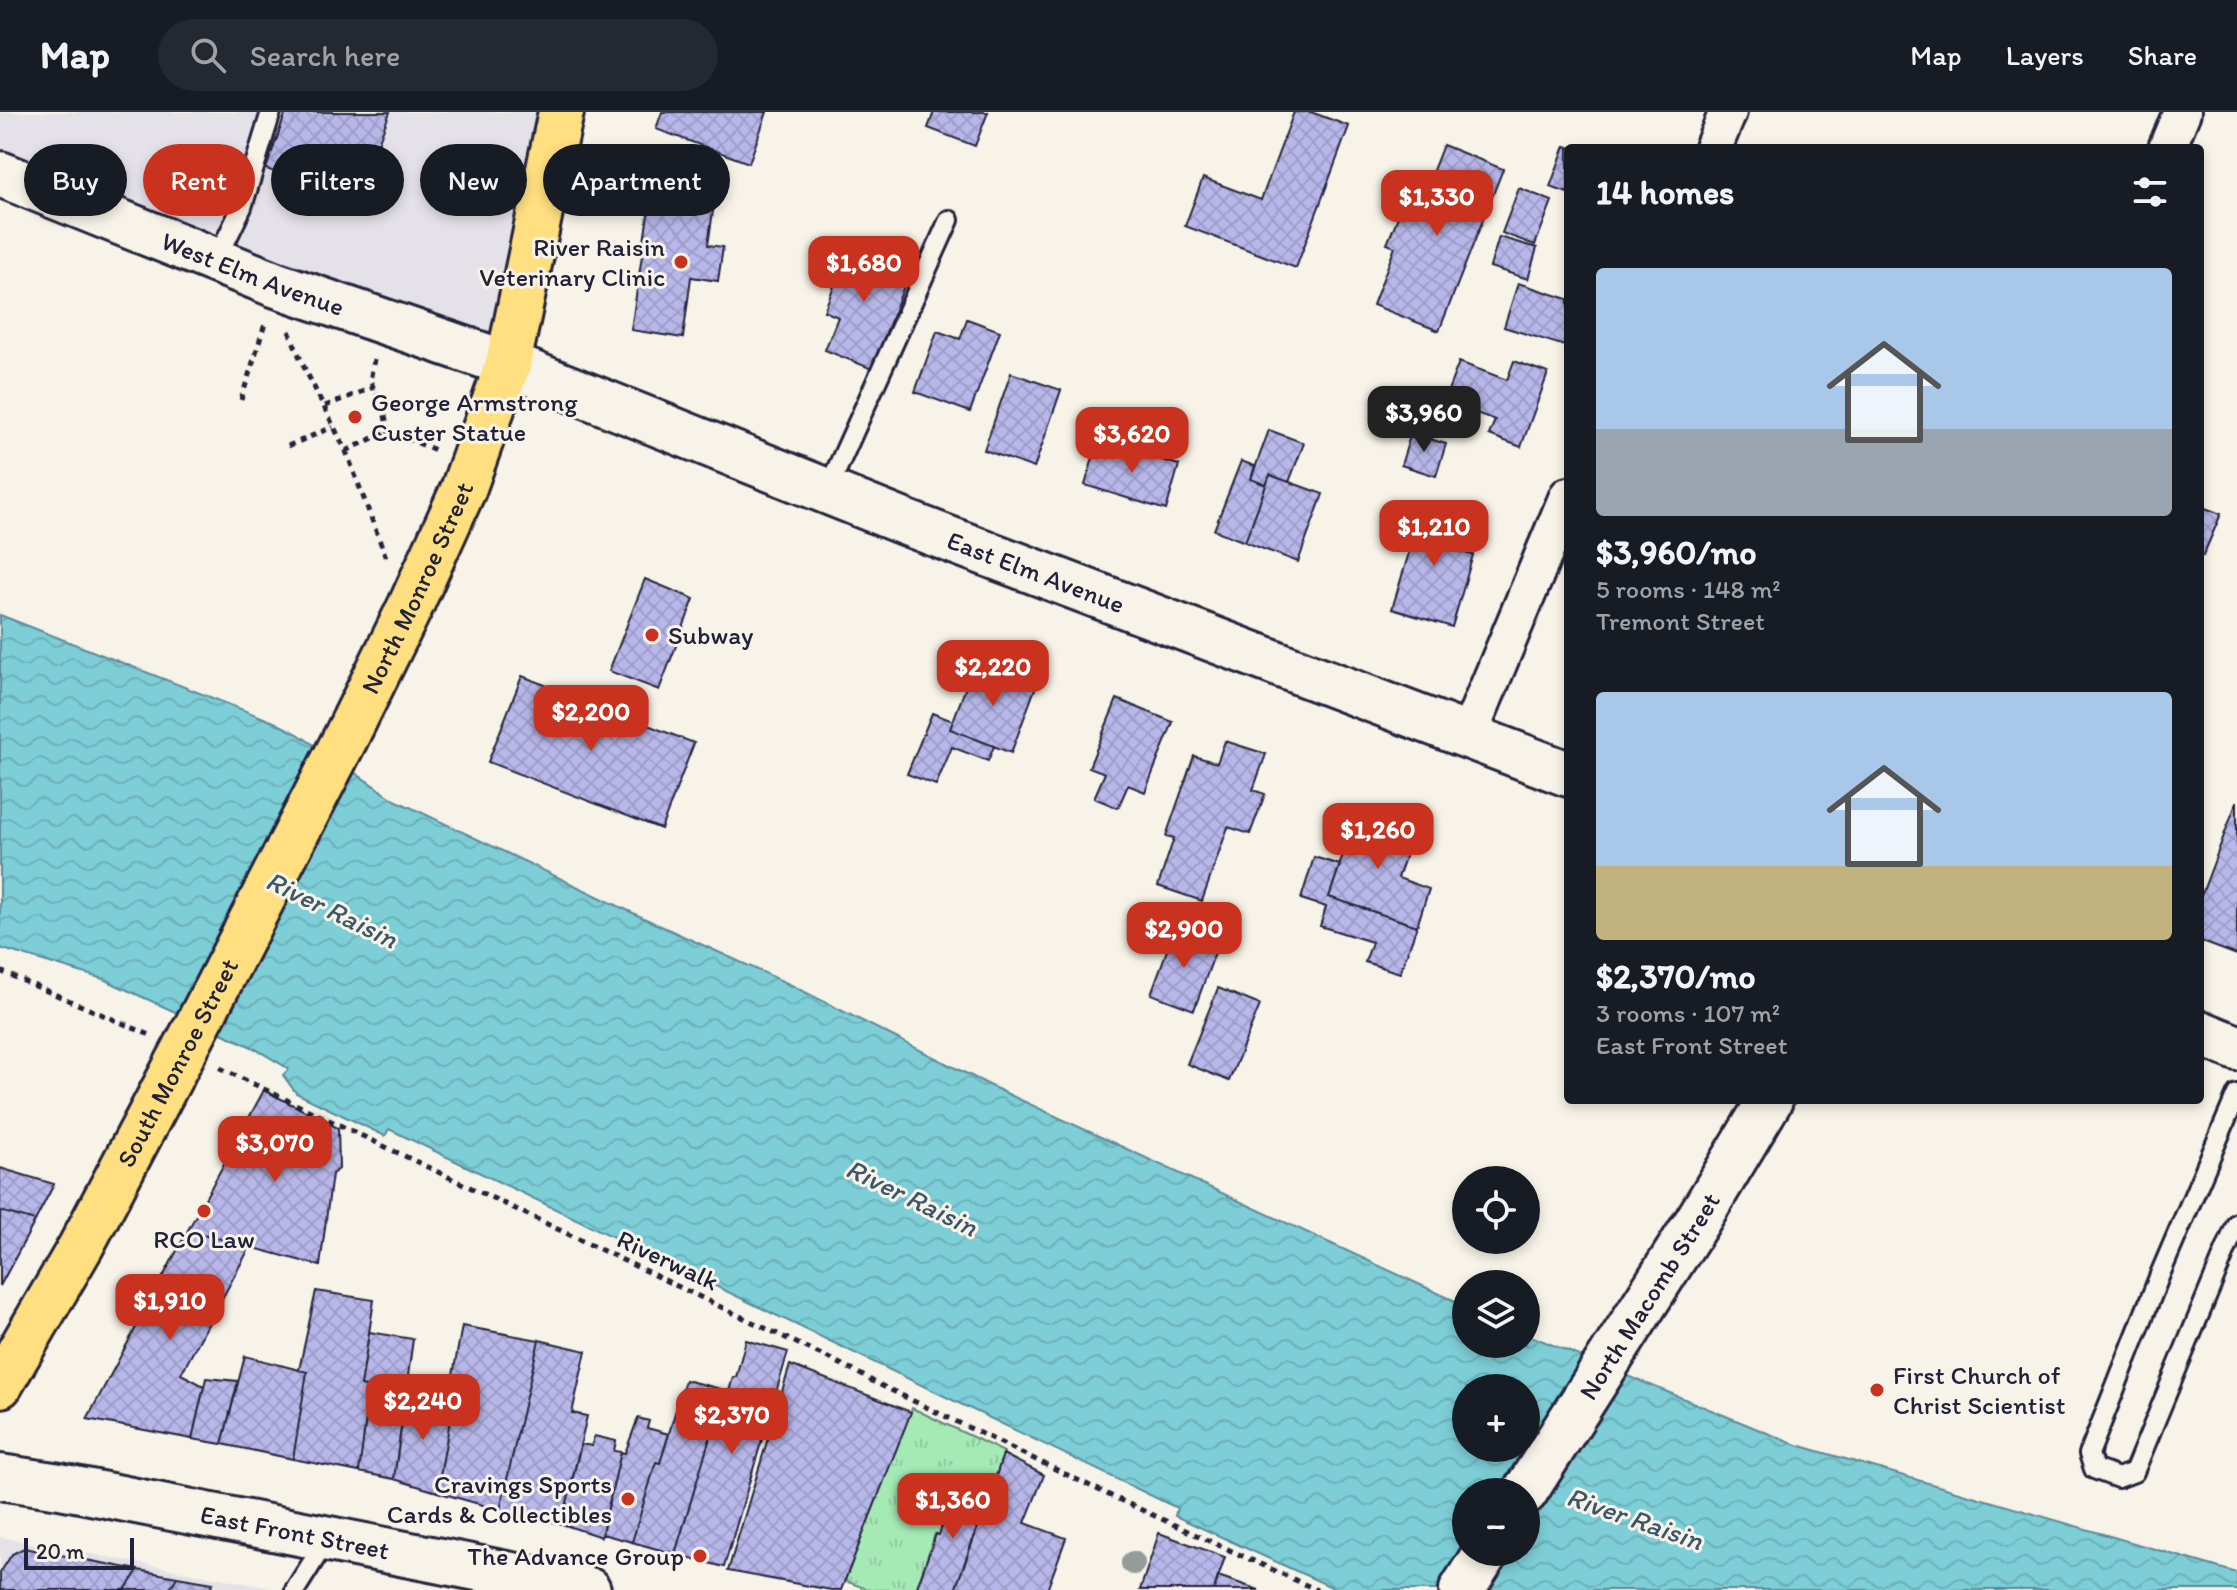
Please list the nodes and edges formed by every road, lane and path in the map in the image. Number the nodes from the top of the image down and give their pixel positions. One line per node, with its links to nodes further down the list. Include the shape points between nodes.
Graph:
1 (271, 112): 9 (lane, via 242,207)
2 (561, 112): 12 (main road, North Monroe Street)
3 (1728, 112): 5 (street)
4 (2182, 112): 6 (street)
5 (1715, 144)
6 (2169, 144)
7 (0, 174): 9 (street, West Elm Avenue)
8 (949, 220): 21 (lane)
9 (216, 261): 10 (street, West Elm Avenue)
10 (274, 284): 11 (street, West Elm Avenue); 14 (path); 15 (path, via 303,365)
11 (382, 321): 12 (street, West Elm Avenue); 13 (path, via 370,381)
12 (508, 364): 20 (main road, North Monroe Street); 21 (street, East Elm Avenue)
13 (374, 387): 15 (path); 17 (path)
14 (241, 400)
15 (325, 406): 16 (path)
16 (333, 427): 18 (path); 19 (path)
17 (388, 431): 19 (path); 20 (path)
18 (288, 446)
19 (346, 451): 23 (path)
20 (472, 465): 23 (main road, North Monroe Street)
21 (827, 491): 24 (street, East Elm Avenue)
22 (1564, 506): 24 (street)
23 (408, 611): 25 (main road, North Monroe Street)
24 (1468, 736): 26 (street, East Elm Avenue)
25 (346, 737): 30 (main road, South Monroe Street)
26 (1564, 772)
27 (0, 971): 30 (path, Riverwalk)
28 (2204, 1035): 29 (street)
29 (2237, 1048)
30 (184, 1051): 34 (main road, South Monroe Street); 41 (path, Riverwalk)
31 (2237, 1094): 33 (lane, via 2089,1454 2094,1469 2118,1478 2134,1472)
32 (1768, 1104): 36 (street, North Macomb Street)
33 (2237, 1223)
34 (0, 1385)
35 (0, 1477): 37 (street, East Front Street)
36 (1534, 1478)
37 (327, 1539): 39 (lane); 40 (street, East Front Street)
38 (1477, 1566): 42 (street)
39 (295, 1590)
40 (588, 1590)
41 (1317, 1590)
42 (1462, 1590)

